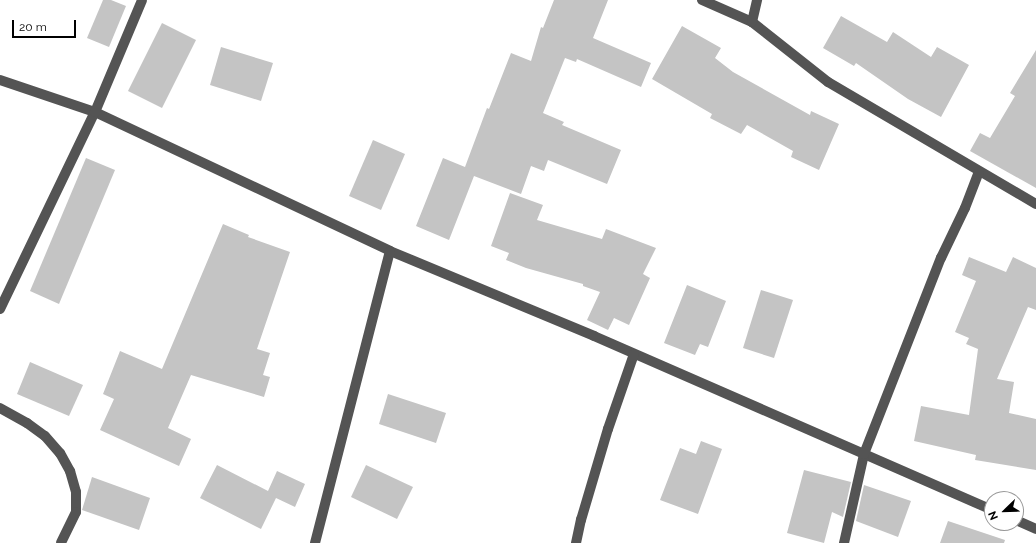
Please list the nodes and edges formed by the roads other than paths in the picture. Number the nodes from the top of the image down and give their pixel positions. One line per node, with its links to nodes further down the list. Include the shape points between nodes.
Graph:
1 (142, 0): 6 (street)
2 (702, 0): 4 (street)
3 (757, 0): 4 (street)
4 (752, 22): 7 (street, via 828,82)
5 (0, 80): 6 (street)
6 (95, 112): 9 (street); 10 (street)
7 (979, 172): 8 (street); 13 (street, via 941,258)
8 (1036, 204)
9 (390, 251): 11 (street); 18 (street)
10 (0, 309)
11 (634, 354): 13 (street); 19 (street, via 608,429)
12 (0, 408): 17 (street, via 45,436 60,453 70,471 76,492 76,512)
13 (864, 454): 14 (street); 20 (street)
14 (984, 506)
15 (1024, 524): 16 (street)
16 (1036, 529)
17 (61, 543)
18 (315, 543)
19 (576, 543)
20 (844, 543)

